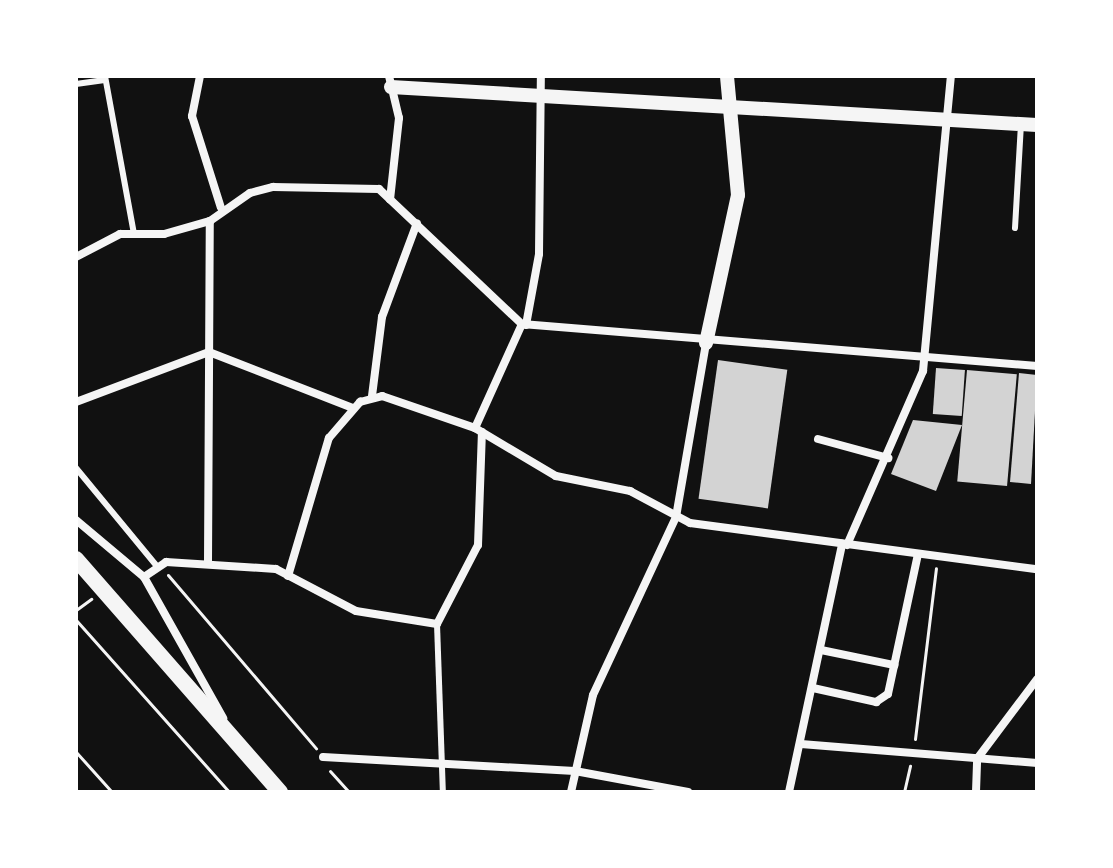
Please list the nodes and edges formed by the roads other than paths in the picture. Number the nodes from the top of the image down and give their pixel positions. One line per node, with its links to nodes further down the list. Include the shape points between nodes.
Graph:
1 (200, 76): 14 (street, via 192,116)
2 (541, 76): 8 (street)
3 (727, 76): 9 (street)
4 (951, 76): 10 (street)
5 (105, 78): 7 (lane); 18 (lane)
6 (390, 82): 8 (street); 13 (street, via 399,118)
7 (76, 84)
8 (541, 99): 9 (street); 20 (street, via 539,254)
9 (725, 108): 10 (street); 21 (street, via 738,195)
10 (947, 120): 11 (street); 23 (street)
11 (1021, 124): 12 (street); 17 (lane)
12 (1037, 125)
13 (390, 200): 14 (street, via 379,189 273,187); 16 (street)
14 (221, 208): 15 (street)
15 (210, 221): 18 (street); 22 (street)
16 (417, 223): 20 (street, via 462,275); 25 (street, via 382,317)
17 (1015, 228)
18 (134, 234): 19 (street)
19 (76, 257)
20 (524, 324): 21 (street); 28 (street)
21 (706, 343): 23 (street); 32 (street)
22 (209, 352): 26 (street); 27 (street); 37 (street)
23 (925, 359): 24 (street); 30 (street)
24 (1037, 366)
25 (372, 396): 27 (street); 28 (street)
26 (76, 402)
27 (353, 408): 40 (street, via 329,438)
28 (478, 430): 32 (street, via 556,476 630,491); 42 (street, via 478,545)
29 (818, 439): 30 (street)
30 (888, 458): 34 (street)
31 (76, 468): 38 (lane)
32 (676, 517): 34 (street); 53 (street, via 593,695)
33 (76, 520): 41 (street)
34 (845, 544): 35 (street); 43 (street)
35 (918, 554): 39 (street); 44 (street)
36 (76, 559): 47 (main road)
37 (208, 563): 38 (street); 40 (street)
38 (156, 565): 41 (street)
39 (1037, 569)
40 (288, 576): 42 (street, via 356,611)
41 (144, 577): 47 (street)
42 (437, 624): 51 (lane)
43 (821, 650): 44 (street); 46 (street)
44 (894, 665): 46 (street, via 888,694 876,702)
45 (1037, 679): 50 (street)
46 (813, 688): 48 (street)
47 (231, 737): 54 (main road)
48 (801, 744): 50 (street); 58 (street)
49 (323, 757): 51 (street)
50 (977, 759): 52 (street); 59 (street)
51 (438, 762): 53 (street); 55 (lane)
52 (1037, 763)
53 (575, 771): 56 (street); 57 (street)
54 (280, 792)
55 (443, 792)
56 (571, 792)
57 (688, 792)
58 (789, 792)
59 (976, 792)

